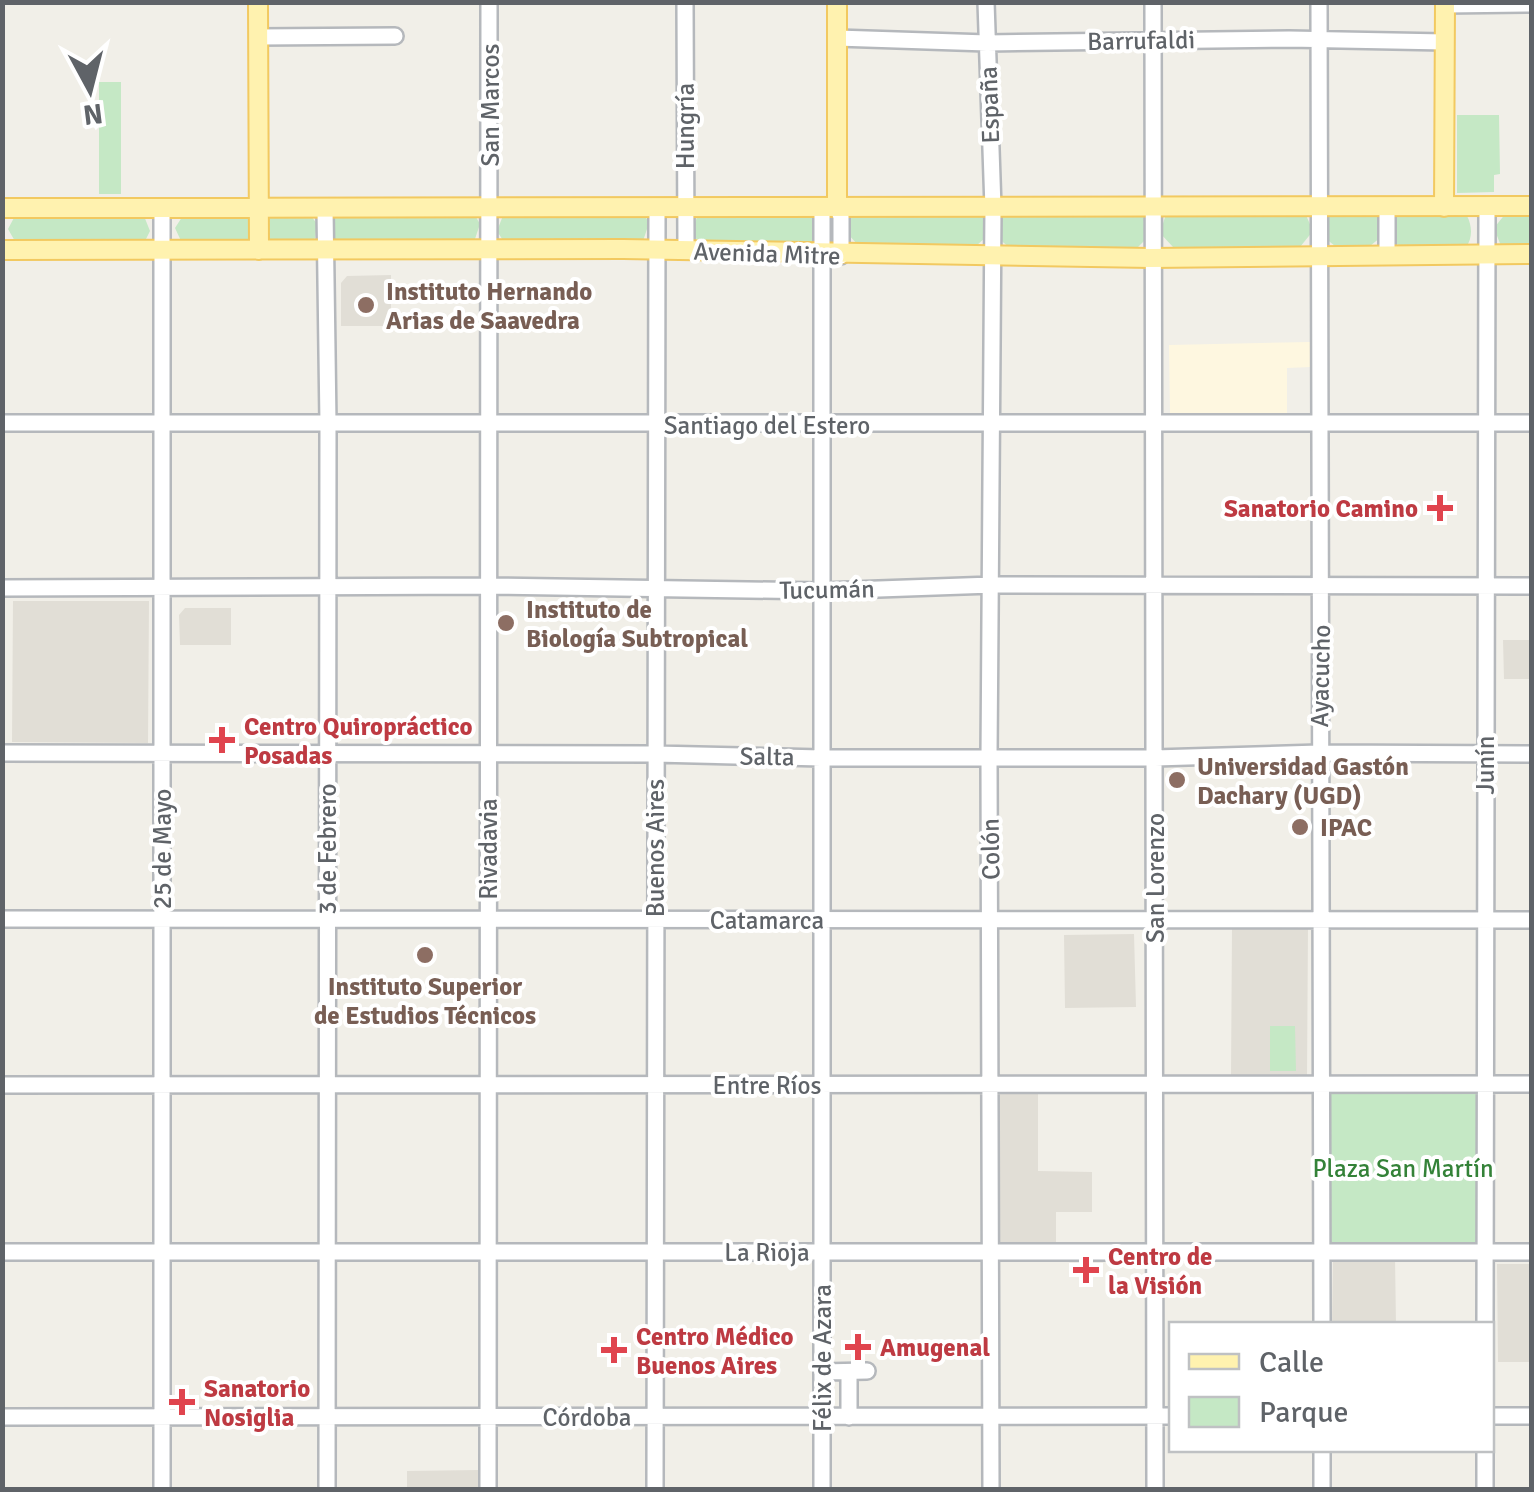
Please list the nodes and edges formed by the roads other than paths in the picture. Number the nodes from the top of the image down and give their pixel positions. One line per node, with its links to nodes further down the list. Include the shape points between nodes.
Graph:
1 (258, 2): 11 (main road)
2 (489, 2): 28 (street, San Marcos)
3 (685, 2): 17 (street, Hungría)
4 (838, 2): 12 (main road)
5 (986, 2): 16 (street, España)
6 (1153, 2): 13 (street, San Lorenzo)
7 (1318, 2): 14 (street, Ayacucho)
8 (1445, 4): 9 (street); 15 (main road)
9 (1532, 4)
10 (395, 36): 11 (street)
11 (258, 37): 30 (main road)
12 (838, 38): 16 (street, Barrufaldi); 18 (main road)
13 (1153, 39): 14 (street, Barrufaldi); 16 (street, Barrufaldi); 22 (street, San Lorenzo)
14 (1318, 39): 15 (street, Barrufaldi); 23 (street, Ayacucho)
15 (1445, 42): 25 (main road)
16 (987, 43): 29 (street, España)
17 (686, 206): 18 (main road, Avenida Mitre); 21 (main road, Avenida Mitre); 37 (street, Hungría)
18 (829, 206): 29 (main road, Avenida Mitre); 41 (street, Félix de Azara); 44 (street, via 841,217)
19 (1487, 206): 20 (main road, Avenida Mitre); 25 (main road, Avenida Mitre); 39 (street, Junín)
20 (1532, 206)
21 (657, 207): 28 (main road, Avenida Mitre); 36 (street, Buenos Aires)
22 (1153, 207): 23 (main road, Avenida Mitre); 29 (main road, Avenida Mitre); 46 (street, San Lorenzo)
23 (1318, 207): 24 (main road, Avenida Mitre); 42 (street, Ayacucho)
24 (1388, 207): 25 (main road, Avenida Mitre); 43 (street)
25 (1444, 207)
26 (2, 208): 27 (main road, Avenida Mitre)
27 (162, 208): 30 (main road, Avenida Mitre); 33 (street, 25 de Mayo)
28 (490, 208): 31 (main road, Avenida Mitre); 35 (street, Rivadavia)
29 (992, 208): 45 (street, Colón)
30 (259, 209): 31 (main road, Avenida Mitre); 34 (main road)
31 (325, 209): 38 (street, 3 de Febrero)
32 (2, 250): 33 (main road, Avenida Mitre)
33 (163, 250): 34 (main road, Avenida Mitre); 47 (street, 25 de Mayo)
34 (259, 250): 38 (main road, Avenida Mitre)
35 (489, 250): 36 (main road, Avenida Mitre); 38 (main road, Avenida Mitre); 48 (street, Rivadavia)
36 (655, 250): 37 (main road, Avenida Mitre); 53 (street, Buenos Aires)
37 (686, 250): 41 (main road, Avenida Mitre)
38 (325, 251): 51 (street, 3 de Febrero)
39 (1487, 254): 40 (main road, Avenida Mitre); 43 (main road, Avenida Mitre); 52 (street, Junín)
40 (1532, 254)
41 (820, 255): 44 (main road, Avenida Mitre); 56 (street, Félix de Azara)
42 (1317, 255): 43 (main road, Avenida Mitre); 46 (main road, Avenida Mitre); 55 (street, Ayacucho)
43 (1387, 255)
44 (842, 256): 45 (main road, Avenida Mitre)
45 (992, 257): 46 (main road, Avenida Mitre); 54 (street, Colón)
46 (1151, 258): 57 (street, San Lorenzo)
47 (163, 422): 50 (street, Santiago del Estero); 51 (street, Santiago del Estero); 66 (street, 25 de Mayo)
48 (489, 422): 51 (street, Santiago del Estero); 53 (street, Santiago del Estero); 61 (street, Rivadavia)
49 (1532, 422): 52 (street, Santiago del Estero)
50 (2, 423)
51 (328, 423): 64 (street, 3 de Febrero)
52 (1487, 423): 55 (street, Santiago del Estero); 62 (street, Junín)
53 (655, 424): 56 (street, Santiago del Estero); 67 (street, Buenos Aires)
54 (991, 424): 56 (street, Santiago del Estero); 57 (street, Santiago del Estero); 59 (street, Colón)
55 (1320, 424): 57 (street, Santiago del Estero); 58 (street, Ayacucho)
56 (822, 425): 68 (street, Félix de Azara)
57 (1155, 425): 60 (street, San Lorenzo)
58 (1321, 584): 60 (street, Tucumán); 62 (street, Tucumán); 74 (street, Ayacucho)
59 (992, 585): 60 (street, Tucumán); 68 (street, Tucumán); 77 (street, Colón)
60 (1155, 585): 79 (street, San Lorenzo)
61 (488, 586): 64 (street, Tucumán); 67 (street, Tucumán); 72 (street, Rivadavia)
62 (1484, 586): 63 (street, Tucumán); 75 (street, Junín)
63 (1532, 586)
64 (326, 587): 66 (street, Tucumán); 71 (street, 3 de Febrero)
65 (2, 588): 66 (street, Tucumán)
66 (163, 588): 70 (street, 25 de Mayo)
67 (656, 590): 68 (street, Tucumán); 73 (street, Buenos Aires)
68 (822, 590): 78 (street, Félix de Azara)
69 (2, 753): 70 (street, Salta)
70 (162, 753): 71 (street, Salta); 81 (street, 25 de Mayo)
71 (327, 754): 72 (street, Salta); 83 (street, 3 de Febrero)
72 (488, 754): 73 (street, Salta); 84 (street, Rivadavia)
73 (655, 754): 78 (street, Salta); 85 (street, Buenos Aires)
74 (1319, 754): 75 (street, Salta); 79 (street, Salta); 88 (street, Ayacucho)
75 (1485, 754): 76 (street, Salta); 89 (street, Junín)
76 (1532, 754)
77 (989, 757): 78 (street, Salta); 79 (street, Salta); 82 (street, Colón)
78 (821, 758): 86 (street, Félix de Azara)
79 (1155, 758): 87 (street, San Lorenzo)
80 (2, 919): 81 (street, Catamarca)
81 (162, 919): 83 (street, Catamarca); 94 (street, 25 de Mayo)
82 (992, 919): 86 (street, Catamarca); 87 (street, Catamarca); 99 (street, Colón)
83 (327, 920): 84 (street, Catamarca); 95 (street, 3 de Febrero)
84 (488, 920): 85 (street, Catamarca); 96 (street, Rivadavia)
85 (655, 920): 86 (street, Catamarca); 97 (street, Buenos Aires)
86 (822, 920): 98 (street, Félix de Azara)
87 (1154, 920): 88 (street, Catamarca); 101 (street, San Lorenzo)
88 (1320, 920): 89 (street, Catamarca); 100 (street, Ayacucho)
89 (1486, 920): 90 (street, Catamarca); 91 (street, Junín)
90 (1532, 920)
91 (1486, 1084): 92 (street, Entre Ríos); 100 (street, Entre Ríos); 111 (street, Junín)
92 (1532, 1084)
93 (2, 1085): 94 (street, Entre Ríos)
94 (162, 1085): 95 (street, Entre Ríos); 103 (street, 25 de Mayo)
95 (327, 1085): 96 (street, Entre Ríos); 104 (street, 3 de Febrero)
96 (488, 1085): 97 (street, Entre Ríos); 105 (street, Rivadavia)
97 (655, 1085): 98 (street, Entre Ríos); 106 (street, Buenos Aires)
98 (822, 1085): 99 (street, Entre Ríos); 107 (street, Félix de Azara)
99 (991, 1085): 101 (street, Entre Ríos); 108 (street, Colón)
100 (1321, 1085): 101 (street, Entre Ríos); 110 (street, Ayacucho)
101 (1154, 1086): 109 (street, San Lorenzo)
102 (2, 1252): 103 (street, La Rioja)
103 (162, 1252): 104 (street, La Rioja); 123 (street, 25 de Mayo)
104 (327, 1252): 105 (street, La Rioja); 124 (street, 3 de Febrero)
105 (488, 1252): 106 (street, La Rioja); 125 (street, Rivadavia)
106 (655, 1252): 107 (street, La Rioja); 126 (street, Buenos Aires)
107 (822, 1252): 108 (street, La Rioja); 115 (street, Félix de Azara)
108 (991, 1252): 109 (street, La Rioja); 118 (street, Colón)
109 (1154, 1252): 110 (street, La Rioja); 119 (street, San Lorenzo)
110 (1322, 1252): 111 (street, La Rioja); 113 (street, Ayacucho)
111 (1485, 1252): 112 (street, La Rioja); 114 (street, Junín)
112 (1532, 1252)
113 (1322, 1322)
114 (1485, 1322)
115 (822, 1372): 116 (street, Félix de Azara); 117 (street, via 858,1372)
116 (822, 1416): 117 (street, Córdoba); 126 (street, Córdoba); 133 (street, Félix de Azara)
117 (850, 1416): 118 (street, Córdoba)
118 (991, 1416): 119 (street, Córdoba); 134 (street, Colón)
119 (1163, 1416): 135 (street, San Lorenzo)
120 (1494, 1416): 121 (street)
121 (1532, 1416)
122 (2, 1417): 123 (street, Córdoba)
123 (162, 1417): 124 (street, Córdoba); 129 (street, 25 de Mayo)
124 (327, 1417): 125 (street, Córdoba); 130 (street, 3 de Febrero)
125 (488, 1417): 126 (street, Córdoba); 131 (street, Rivadavia)
126 (655, 1417): 132 (street, Buenos Aires)
127 (1322, 1452): 136 (street)
128 (1484, 1452): 137 (street)
129 (162, 1490)
130 (327, 1490)
131 (488, 1490)
132 (655, 1490)
133 (822, 1490)
134 (991, 1490)
135 (1155, 1490)
136 (1322, 1490)
137 (1484, 1490)

